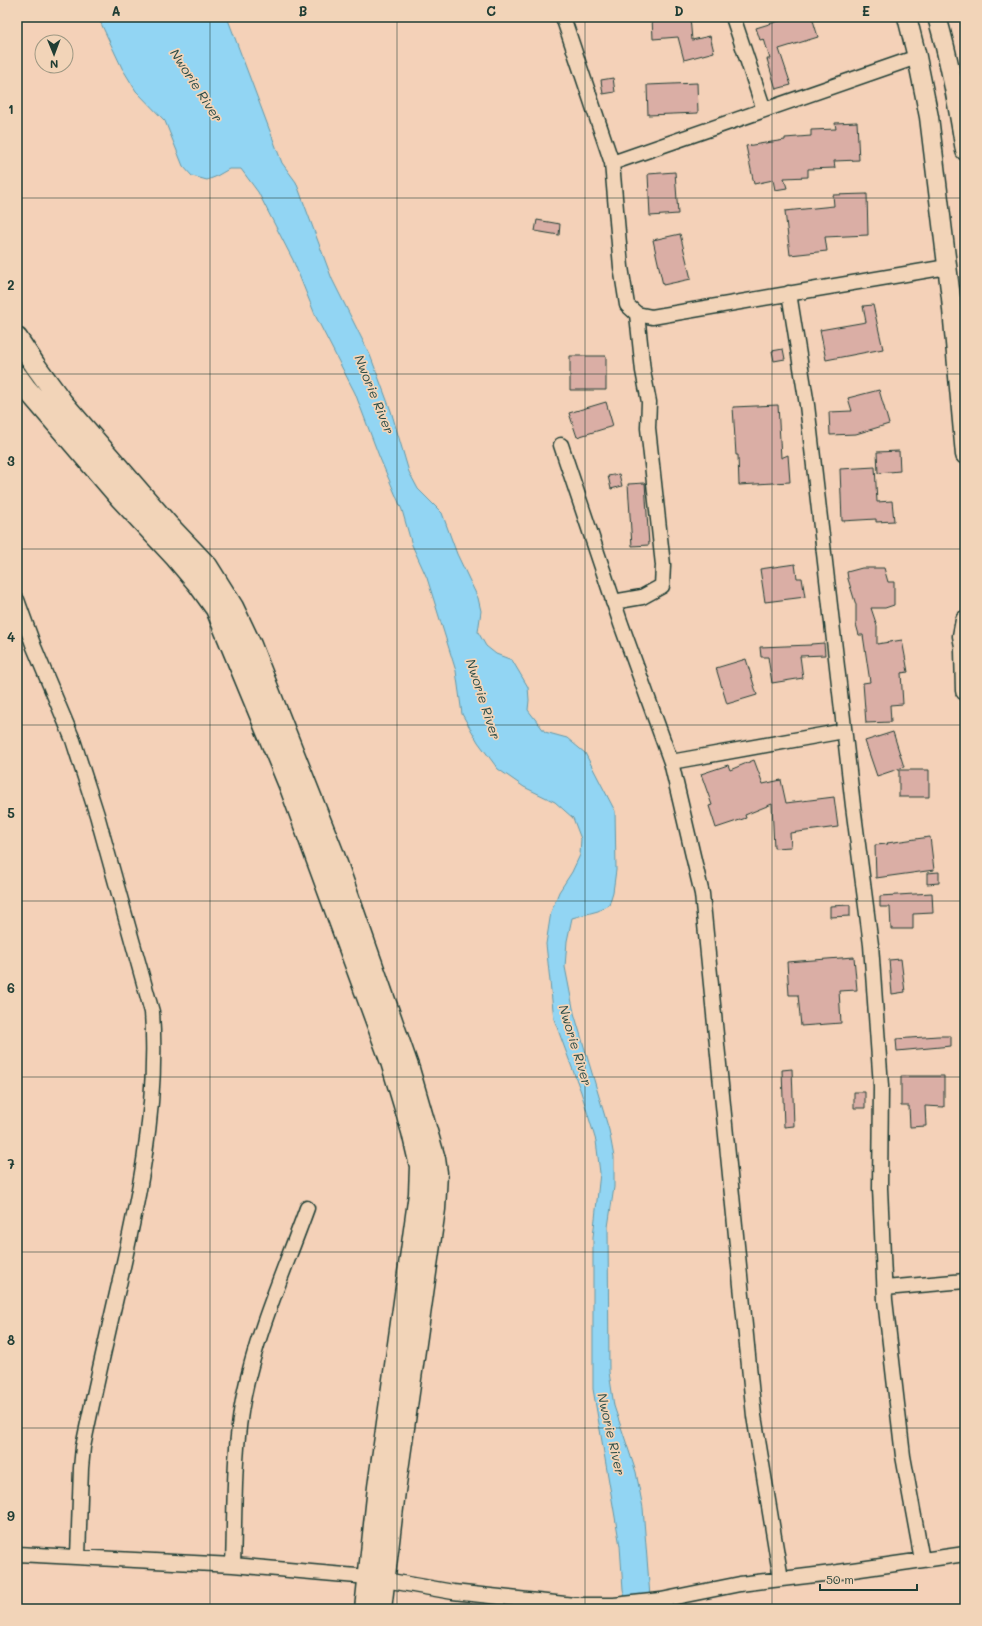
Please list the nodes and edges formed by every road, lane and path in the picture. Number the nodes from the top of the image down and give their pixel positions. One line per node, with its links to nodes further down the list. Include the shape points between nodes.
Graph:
1 (563, 17): 8 (street)
2 (733, 17): 6 (street)
3 (907, 17): 5 (street)
4 (937, 17): 7 (street, via 955,88)
5 (917, 57): 6 (street); 9 (street, via 929,117)
6 (764, 110): 8 (street)
7 (965, 151)
8 (612, 163): 11 (street, via 627,305)
9 (947, 267): 10 (street); 15 (street)
10 (789, 292): 11 (street, via 652,317); 22 (street, via 807,405)
11 (638, 314): 17 (street, via 643,371 649,402 648,428 663,565 662,586 642,597)
12 (17, 338): 32 (main road, via 62,402 208,567 233,606 254,652 334,855 409,1069 435,1159 435,1209 395,1491)
13 (17, 376): 32 (main road, via 121,499 176,558 216,609 291,790 375,1018 412,1132 420,1166 420,1194 378,1487)
14 (561, 445): 17 (street)
15 (965, 455)
16 (17, 600): 18 (street)
17 (614, 602): 23 (street)
18 (20, 615): 29 (street, via 73,740 97,814 152,1012 154,1040 154,1066 145,1156 83,1447)
19 (965, 620): 20 (street, via 962,636)
20 (965, 651): 21 (street)
21 (965, 691)
22 (844, 731): 23 (street); 26 (street, via 872,953 881,1086 880,1188)
23 (671, 762): 33 (street, via 702,894 754,1416)
24 (307, 1208): 31 (street, via 258,1343 244,1395 239,1434)
25 (965, 1281): 26 (street)
26 (885, 1288): 30 (street, via 903,1456)
27 (965, 1554): 30 (street)
28 (17, 1557): 29 (street)
29 (78, 1557): 31 (street)
30 (922, 1560): 33 (street)
31 (233, 1565): 32 (street)
32 (376, 1579): 33 (street, via 515,1599 574,1605 614,1605 661,1600 740,1584); 34 (main road); 35 (main road)
33 (781, 1579)
34 (365, 1609)
35 (381, 1609)

